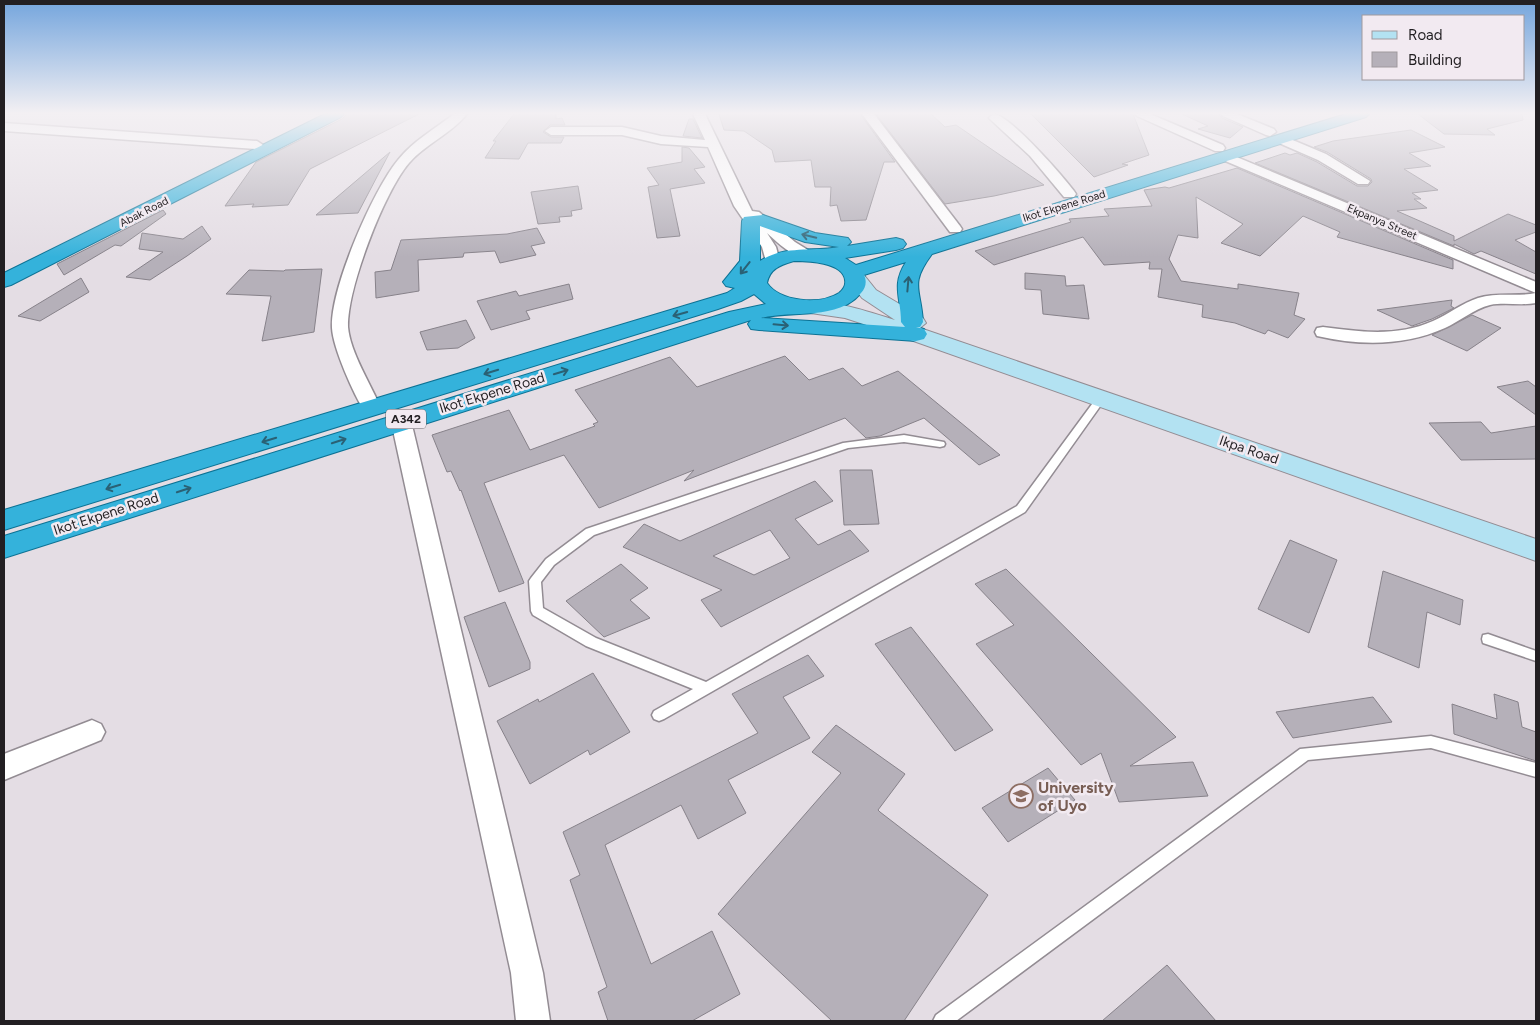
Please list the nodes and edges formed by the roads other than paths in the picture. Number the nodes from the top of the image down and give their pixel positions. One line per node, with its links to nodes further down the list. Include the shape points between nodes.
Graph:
1 (223, 162): 19 (highway, Abak Road)
2 (241, 162): 21 (highway, Abak Road)
3 (403, 162): 30 (street, via 382,199 349,277 340,327 343,342)
4 (722, 162): 13 (street)
5 (903, 162): 14 (street)
6 (1043, 162): 12 (street)
7 (1190, 162): 12 (highway, Ikot Ekpene Road)
8 (1196, 162): 16 (highway, Ikot Ekpene Road)
9 (1244, 162): 23 (street, Ekpanya Street)
10 (1330, 162): 11 (street)
11 (1363, 181)
12 (1069, 194): 14 (highway, Ikot Ekpene Road)
13 (751, 216): 15 (highway, one-way to 13, via 812,238); 17 (street, via 790,245); 18 (street, via 769,247); 24 (highway, one-way to 24, via 750,262)
14 (955, 229): 15 (highway, Ikot Ekpene Road)
15 (893, 244): 17 (highway, Ikot Ekpene Road)
16 (925, 250): 20 (highway, Ikot Ekpene Road); 26 (highway, one-way to 16, via 906,288 910,272)
17 (816, 255): 18 (highway, Ikot Ekpene Road, via 793,255); 20 (highway, via 847,265)
18 (772, 262): 22 (highway, A342, via 763,268)
19 (4, 270)
20 (855, 276): 25 (highway, A342, via 856,287 843,300 819,307); 26 (main road, via 869,294)
21 (4, 281)
22 (757, 283): 24 (highway, Ikot Ekpene Road / A342, via 734,297); 25 (highway, A342, via 768,297 778,302)
23 (1534, 287): 28 (street, via 1470,307 1413,336 1390,339)
24 (711, 305): 30 (highway, Ikot Ekpene Road / A342, one-way to 30)
25 (808, 306): 26 (main road); 27 (highway, Ikot Ekpene Road / A342, via 770,309)
26 (914, 328): 27 (highway, one-way to 26, via 761,324); 29 (main road, Ikpa Road, via 962,351)
27 (698, 329): 31 (highway, Ikot Ekpene Road / A342, one-way to 27)
28 (1323, 332)
29 (1101, 398): 35 (main road, Ikpa Road); 38 (lane, via 1021,509)
30 (372, 408): 33 (highway, Ikot Ekpene Road / A342, one-way to 33)
31 (401, 421): 34 (highway, Ikot Ekpene Road / A342, one-way to 31); 43 (street, via 527,973)
32 (940, 444): 38 (lane, via 918,438 887,439 847,445 811,457 590,532 550,562 535,581 538,611 591,642)
33 (4, 520)
34 (4, 547)
35 (1536, 550)
36 (1488, 639): 37 (lane)
37 (1536, 656)
38 (707, 688): 39 (lane)
39 (659, 716)
40 (92, 732): 41 (street)
41 (4, 766)
42 (1536, 770): 44 (lane, via 1431,742 1305,754)
43 (532, 1021)
44 (942, 1021)

